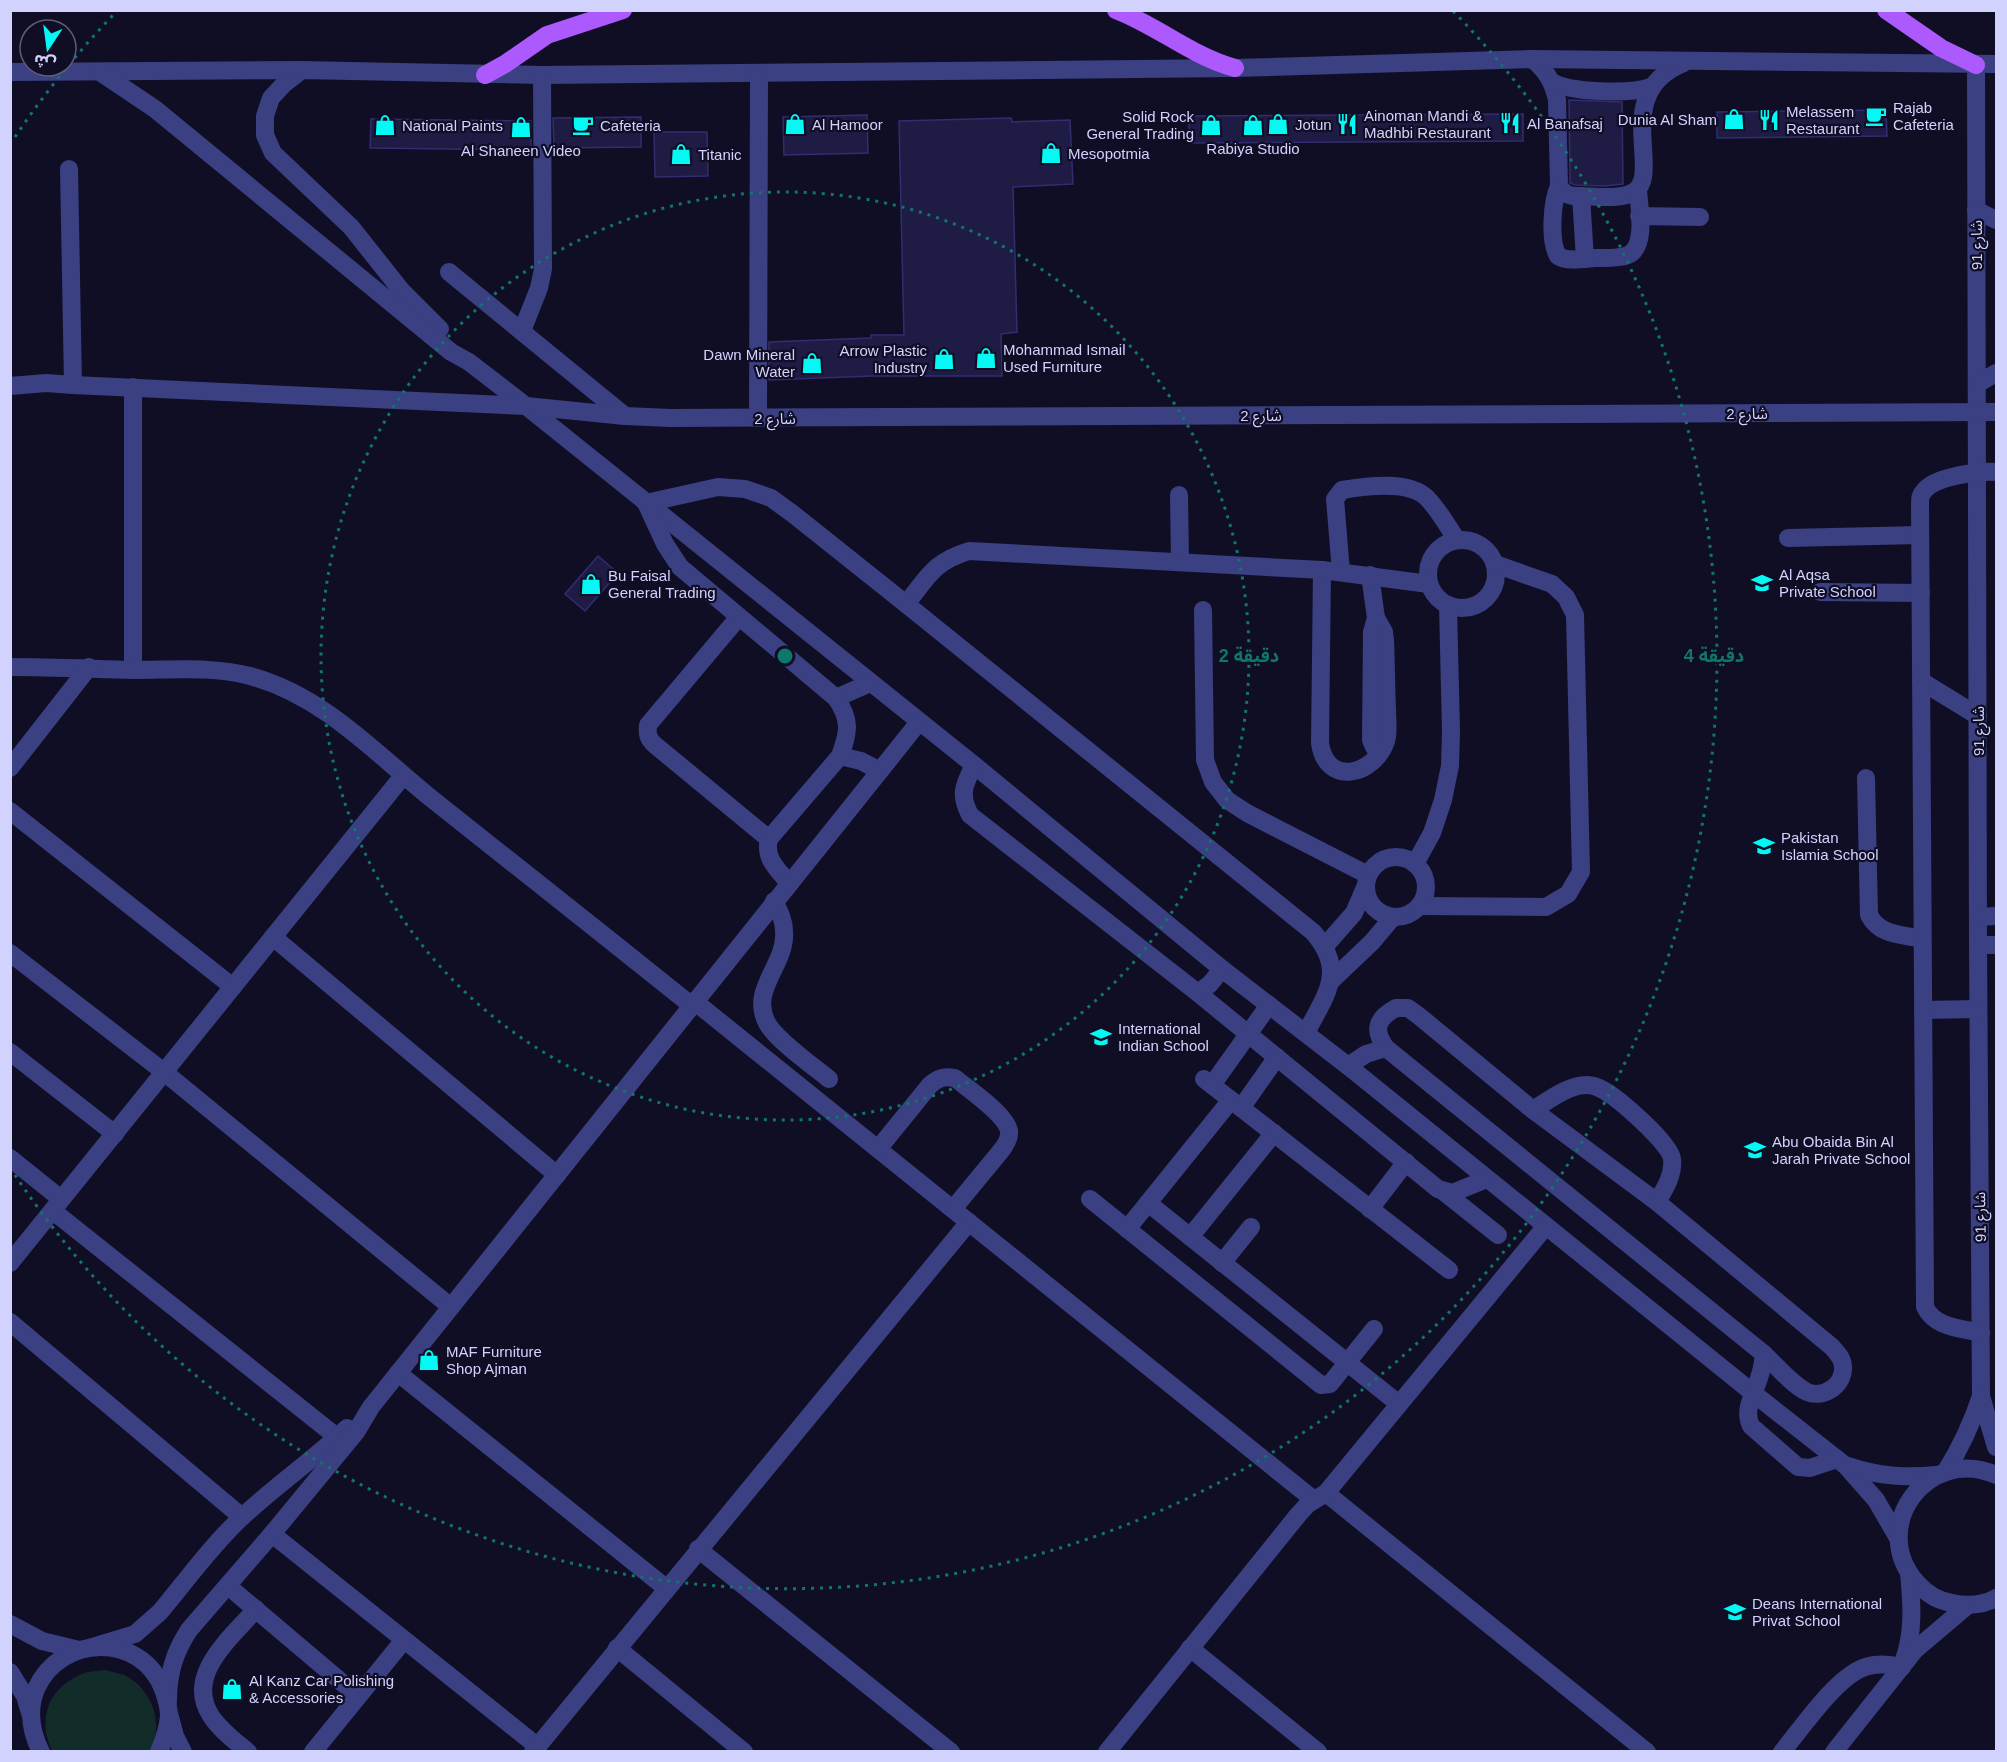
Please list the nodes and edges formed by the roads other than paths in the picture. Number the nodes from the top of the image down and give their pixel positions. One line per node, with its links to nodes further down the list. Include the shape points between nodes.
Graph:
1 (623, 10): 13 (main road, via 548,35)
2 (1116, 10): 8 (main road, via 1155,27 1208,59)
3 (1886, 10): 7 (main road, via 1941,48)
4 (1532, 59): 5 (street); 8 (street); 15 (street)
5 (1686, 62): 7 (street); 16 (street, via 1660,76)
6 (1996, 64): 7 (street)
7 (1976, 65): 21 (street, شارع 91)
8 (1235, 68): 12 (street)
9 (302, 70): 11 (street); 13 (street); 28 (street, via 271,98 265,126 273,153 351,227 401,290)
10 (10, 72): 11 (street)
11 (100, 72): 28 (street, via 155,109 451,352)
12 (759, 73): 14 (street); 38 (street)
13 (485, 75): 14 (street)
14 (542, 75): 27 (street, via 543,269)
15 (1551, 81): 16 (street, via 1575,89 1635,91); 18 (street, via 1557,100)
16 (1651, 87): 19 (street, via 1644,106 1644,172)
17 (69, 168): 31 (street)
18 (1559, 186): 20 (street, via 1569,196); 25 (street, via 1553,206 1555,251 1562,259)
19 (1638, 190): 20 (street, via 1621,196); 22 (street)
20 (1586, 196): 25 (street)
21 (1976, 210): 24 (street); 30 (street, شارع 91)
22 (1640, 216): 23 (street); 25 (street, via 1636,249 1628,255)
23 (1700, 217)
24 (1996, 220)
25 (1590, 258)
26 (449, 272): 27 (street)
27 (522, 331): 37 (street)
28 (469, 362): 34 (street)
29 (1996, 373): 30 (street)
30 (1977, 384): 35 (street, شارع 91)
31 (73, 385): 32 (street, شارع 2); 33 (street, شارع 2)
32 (10, 386)
33 (133, 387): 34 (street, شارع 2); 60 (street)
34 (526, 406): 37 (street, شارع 2); 42 (street)
35 (1977, 412): 36 (street, شارع 2); 38 (street, شارع 2); 39 (street, شارع 91)
36 (1996, 412)
37 (625, 416): 38 (street, شارع 2)
38 (758, 418)
39 (1978, 471): 40 (street); 43 (street, via 1925,489 1921,496); 64 (street, شارع 91)
40 (1996, 472)
41 (1179, 495): 46 (street)
42 (646, 502): 54 (street, via 718,487 745,489 771,498); 57 (street, via 680,567); 62 (street)
43 (1920, 535): 44 (street); 53 (street)
44 (1788, 538)
45 (1457, 540): 47 (street, via 1485,548); 49 (street, via 1427,498 1417,491 1393,486 1342,490 1335,499); 51 (street, via 1433,556)
46 (1180, 561): 48 (street); 54 (street, via 969,551 935,567)
47 (1495, 564): 55 (street, via 1495,584 1485,600 1467,608); 80 (street, via 1552,584 1566,597 1575,615 1581,872 1568,894 1546,907)
48 (1322, 570): 49 (street); 50 (street, via 1322,753 1334,769 1344,772 1364,769 1374,762 1387,740 1384,632 1376,618)
49 (1341, 572): 50 (street)
50 (1370, 575): 51 (street)
51 (1429, 584): 55 (street)
52 (1820, 592): 53 (street)
53 (1921, 593): 61 (street)
54 (906, 604): 87 (street)
55 (1448, 605): 76 (street, via 1450,766 1436,822)
56 (1203, 610): 77 (street, via 1205,760 1213,782 1227,800 1247,813)
57 (738, 618): 63 (street); 75 (street, via 648,726 647,733 654,745)
58 (89, 667): 59 (street); 60 (street); 68 (street)
59 (10, 668)
60 (133, 670): 71 (street, via 220,670 279,686 333,716)
61 (1922, 681): 64 (street); 84 (street)
62 (870, 683): 63 (street); 65 (street)
63 (836, 698): 66 (street, via 848,725)
64 (1978, 716): 70 (street, شارع 91)
65 (919, 722): 67 (street); 69 (street)
66 (840, 756): 69 (street); 75 (street)
67 (974, 765): 89 (street); 92 (street, via 963,790 970,815)
68 (10, 768)
69 (880, 771): 78 (street)
70 (1988, 773): 73 (street, شارع 91)
71 (403, 776): 83 (street); 93 (street)
72 (1866, 778): 84 (street, via 1869,915 1882,930)
73 (1988, 809): 82 (street, شارع 91)
74 (10, 811): 91 (street)
75 (769, 839): 78 (street, via 768,856)
76 (1415, 864): 77 (street, via 1389,858 1380,861); 80 (street, via 1425,880 1424,898)
77 (1367, 880): 81 (street, via 1370,902 1384,915); 87 (street, via 1354,913)
78 (789, 883): 79 (street)
79 (774, 901): 93 (street); 104 (street, via 785,934 782,951 762,997 762,1011 778,1036)
80 (1419, 906): 81 (street)
81 (1394, 917): 90 (street)
82 (1987, 917): 85 (street, شارع 91)
83 (273, 937): 91 (street); 114 (street)
84 (1922, 939): 96 (street)
85 (1978, 945): 86 (street); 95 (street, شارع 91)
86 (1996, 945)
87 (1325, 946): 90 (street, via 1331,963)
88 (10, 953): 103 (street)
89 (1222, 969): 92 (street); 94 (street)
90 (1331, 981): 97 (street)
91 (233, 987): 103 (street)
92 (1198, 993): 98 (street)
93 (693, 1003): 110 (street); 114 (street)
94 (1269, 1005): 97 (street); 98 (street)
95 (1978, 1009): 96 (street); 105 (street, شارع 91)
96 (1923, 1010): 135 (street, via 1925,1307 1929,1317 1938,1323)
97 (1306, 1033): 102 (street)
98 (1249, 1034): 101 (street); 106 (street, via 1208,1082)
99 (1386, 1048): 102 (street, via 1366,1054); 107 (street, via 1379,1038 1378,1025 1384,1014 1395,1008 1408,1008); 136 (street)
100 (10, 1052): 109 (street)
101 (1277, 1057): 106 (street); 113 (street)
102 (1348, 1066): 115 (street)
103 (164, 1072): 109 (street); 132 (street)
104 (829, 1079)
105 (1988, 1090): 112 (street, شارع 91)
106 (1236, 1104): 108 (street); 119 (street)
107 (1533, 1110): 118 (street); 118 (street, via 1574,1087 1602,1089 1668,1147 1672,1171)
108 (1274, 1133): 122 (street); 128 (street)
109 (115, 1134): 120 (street)
110 (878, 1149): 121 (street); 121 (street, via 930,1085 946,1076 955,1078 1005,1120 1009,1131 1007,1143)
111 (10, 1158): 120 (street)
112 (1988, 1160): 135 (street, شارع 91)
113 (1406, 1162): 116 (street); 122 (street)
114 (557, 1175): 132 (street)
115 (1487, 1179): 116 (street); 124 (street)
116 (1444, 1192): 127 (street)
117 (1090, 1198): 126 (street)
118 (1657, 1202): 136 (street, via 1832,1347 1843,1368 1840,1380 1821,1394 1808,1393)
119 (1148, 1203): 126 (street); 128 (street)
120 (57, 1205): 129 (street); 143 (street)
121 (953, 1209): 123 (street)
122 (1370, 1209): 131 (street)
123 (969, 1222): 148 (street); 152 (street)
124 (1546, 1226): 140 (street); 141 (street)
125 (1251, 1227): 130 (street)
126 (1127, 1229): 137 (street, via 1321,1385 1330,1384)
127 (1498, 1235)
128 (1190, 1237): 130 (street)
129 (10, 1263)
130 (1222, 1263): 137 (street)
131 (1449, 1270)
132 (451, 1307): 138 (street)
133 (10, 1322): 149 (street)
134 (1374, 1329): 137 (street)
135 (1981, 1333): 139 (street, شارع 91)
136 (1764, 1354): 140 (street)
137 (1347, 1363): 141 (street)
138 (398, 1372): 142 (street); 155 (street)
139 (1987, 1390): 144 (street, شارع 91); 146 (street, شارع 91, via 1961,1448)
140 (1753, 1393): 145 (street); 145 (street, via 1748,1413 1751,1426 1793,1464 1810,1468)
141 (1399, 1404): 148 (street)
142 (370, 1407): 143 (street); 150 (street, via 362,1424)
143 (337, 1437): 149 (street)
144 (1996, 1447)
145 (1842, 1462): 146 (street, via 1869,1473 1894,1477); 151 (street, via 1876,1500)
146 (1941, 1473): 147 (street, via 1970,1468); 151 (street, شارع 91, via 1911,1498 1902,1513)
147 (1996, 1475)
148 (1320, 1496): 163 (street, via 1298,1515); 179 (street)
149 (242, 1517): 161 (street, via 150,1622 135,1634)
150 (272, 1534): 154 (street); 160 (street)
151 (1898, 1538): 153 (street)
152 (698, 1549): 155 (street); 176 (street)
153 (1909, 1573): 157 (street, via 1924,1591 1944,1602); 164 (street, via 1912,1624)
154 (228, 1586): 158 (street); 167 (street, via 179,1646 171,1663)
155 (666, 1588): 162 (street)
156 (1993, 1603): 157 (street)
157 (1967, 1606): 164 (street, via 1923,1643)
158 (256, 1609): 166 (street); 173 (street, via 209,1664 203,1681 203,1698 209,1714)
159 (10, 1624): 161 (street, via 60,1647)
160 (404, 1640): 166 (street); 169 (street)
161 (86, 1648): 167 (street, via 112,1648 132,1654 148,1666 160,1683); 168 (street, via 63,1657 45,1674 33,1697)
162 (616, 1648): 169 (street); 175 (street)
163 (1190, 1648): 177 (street); 178 (street)
164 (1902, 1668): 180 (street, via 1885,1664 1853,1672); 181 (street)
165 (10, 1672): 168 (street)
166 (358, 1696): 174 (street)
167 (168, 1708): 171 (street, via 166,1734); 172 (street)
168 (31, 1714): 170 (street)
169 (535, 1749)
170 (41, 1752)
171 (159, 1752)
172 (183, 1752)
173 (248, 1752)
174 (313, 1752)
175 (744, 1752)
176 (951, 1752)
177 (1107, 1752)
178 (1318, 1752)
179 (1647, 1752)
180 (1782, 1752)
181 (1834, 1752)

